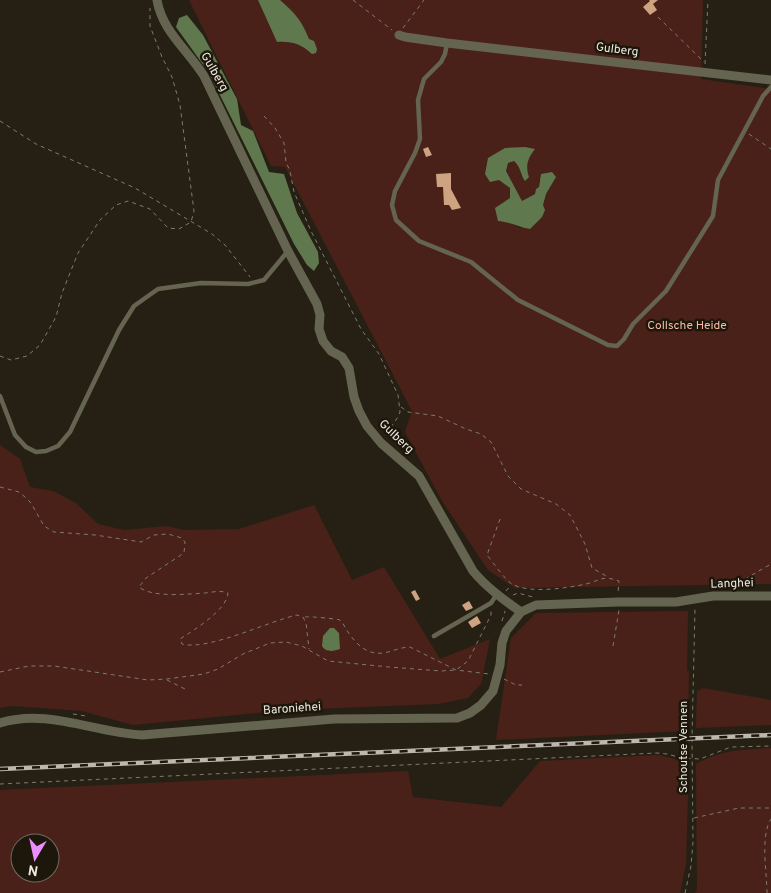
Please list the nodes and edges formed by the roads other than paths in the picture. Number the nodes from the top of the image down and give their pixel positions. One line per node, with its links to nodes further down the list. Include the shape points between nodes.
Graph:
1 (157, 0): 6 (street, Gulberg, via 167,28 204,76)
2 (399, 35): 3 (street, Gulberg)
3 (447, 43): 4 (street, Gulberg); 5 (lane, via 441,62 424,79 418,100 420,139 395,191 392,205 396,220 419,241 471,262 518,300 608,345 617,346 676,278 713,216 718,180)
4 (771, 80)
5 (771, 87)
6 (288, 251): 7 (lane, via 264,280 248,284 201,283 158,289 134,306 119,330 70,432 58,446 36,452 26,447 15,436); 8 (street, Gulberg, via 317,304 323,341 342,357 349,368 354,397 367,426 381,443 420,476 473,571)
7 (0, 396)
8 (497, 594): 10 (street, Gulberg); 11 (lane, via 491,603)
9 (771, 596): 10 (street, Langhei, via 536,605)
10 (521, 612): 12 (street, Baroniehei, via 506,631 494,673 494,691 481,705 457,718 334,719 142,735 63,721 24,718)
11 (434, 636)
12 (0, 723)

